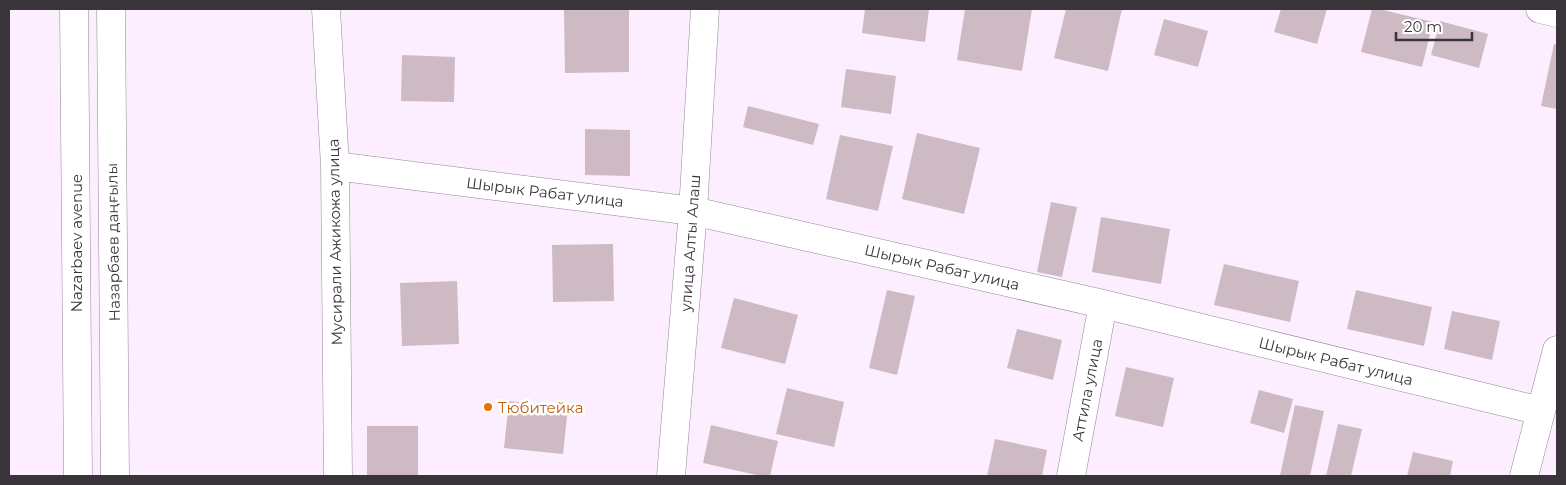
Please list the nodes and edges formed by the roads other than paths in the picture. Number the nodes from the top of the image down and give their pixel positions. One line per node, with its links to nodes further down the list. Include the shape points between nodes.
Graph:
1 (74, 9): 12 (street, Nazarbaev avenue)
2 (111, 9): 13 (street, Назарбаев даңғылы)
3 (326, 9): 7 (street, Мусирали Ажикожа улица)
4 (705, 9): 8 (street, улица Алты Алаш)
5 (1540, 9): 6 (street)
6 (1557, 13)
7 (335, 166): 8 (street, Шырык Рабат улица); 14 (street, Мусирали Ажикожа улица)
8 (693, 211): 9 (street, Шырык Рабат улица); 15 (street, улица Алты Алаш)
9 (1103, 304): 11 (street, Шырык Рабат улица); 16 (street, Аттила улица)
10 (1557, 350): 11 (street)
11 (1541, 411): 17 (street)
12 (78, 476)
13 (115, 476)
14 (338, 476)
15 (671, 476)
16 (1071, 476)
17 (1524, 476)

